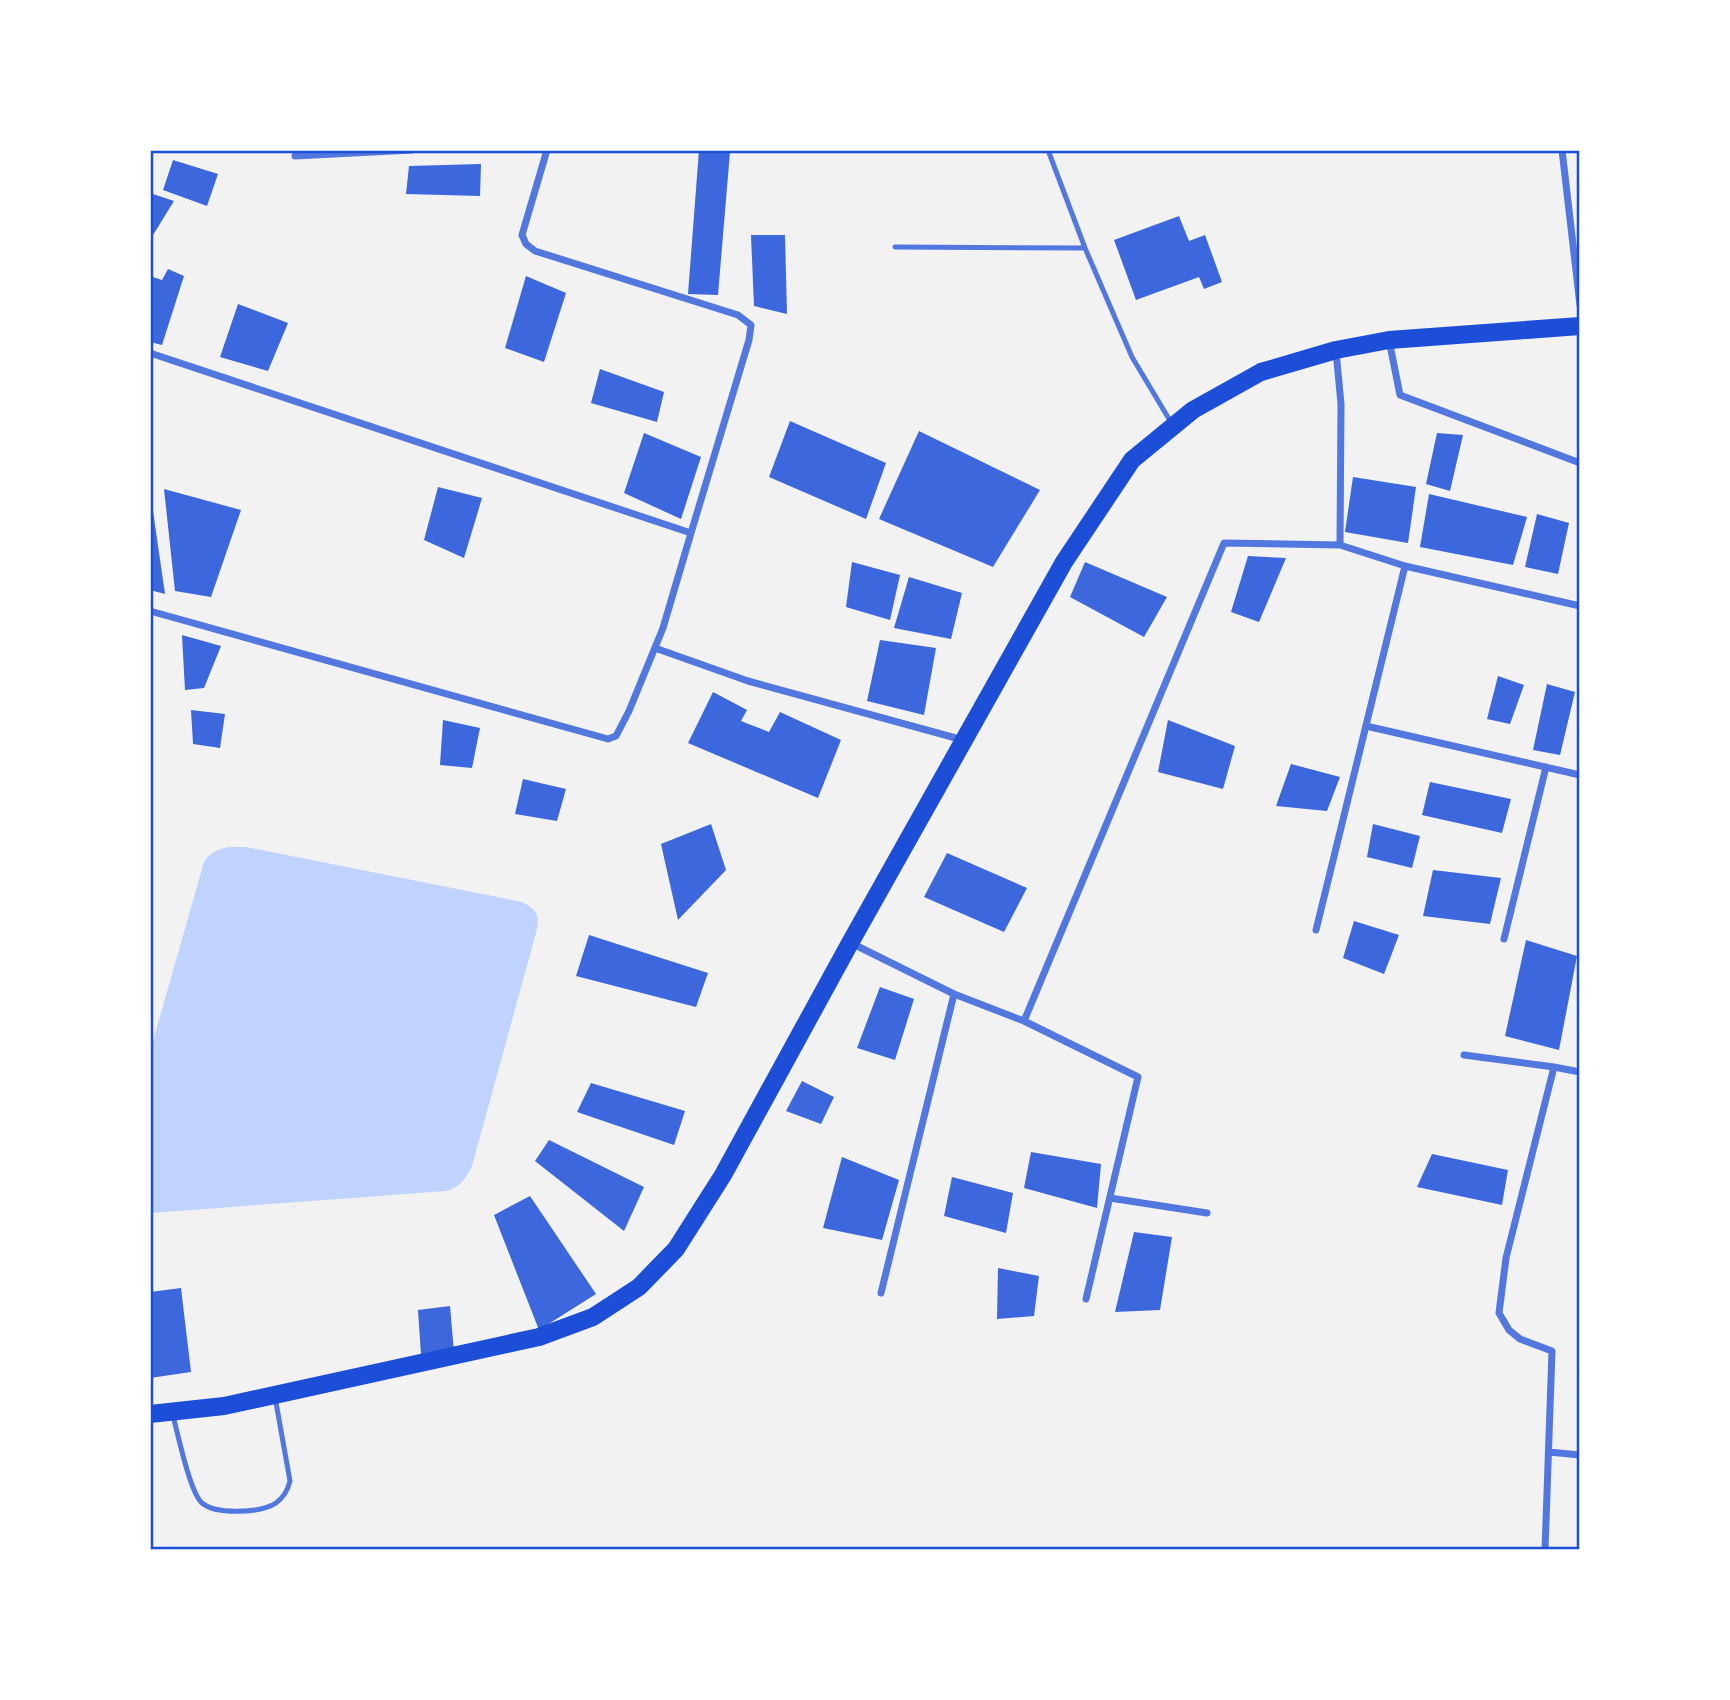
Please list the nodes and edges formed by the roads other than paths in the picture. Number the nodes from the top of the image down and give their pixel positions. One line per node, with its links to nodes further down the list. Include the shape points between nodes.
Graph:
1 (412, 150): 5 (street)
2 (547, 150): 15 (street, via 522,235 526,244 535,251 738,315 751,325)
3 (1048, 150): 7 (lane)
4 (1562, 150): 8 (street)
5 (295, 156)
6 (895, 247): 7 (lane)
7 (1085, 248): 13 (lane, via 1132,357)
8 (1580, 306)
9 (1580, 327): 10 (main road)
10 (1389, 340): 11 (main road); 14 (street, via 1400,395)
11 (1335, 350): 13 (main road, via 1261,372); 16 (street, via 1341,404)
12 (150, 353): 15 (street)
13 (1173, 426): 22 (main road, via 1132,460 1065,562)
14 (1580, 463)
15 (691, 533): 20 (street)
16 (1340, 545): 17 (street); 29 (street, via 1224,543)
17 (1405, 566): 18 (street); 21 (street)
18 (1580, 606)
19 (150, 611): 20 (street, via 608,740 616,736 629,711)
20 (655, 648): 22 (street, via 748,681)
21 (1366, 726): 23 (street); 25 (street)
22 (964, 741): 27 (main road)
23 (1546, 767): 24 (street); 26 (street)
24 (1580, 775)
25 (1316, 930)
26 (1504, 939)
27 (850, 943): 28 (street); 37 (main road, via 723,1175 676,1249 639,1287 593,1317 540,1337)
28 (954, 994): 29 (street); 35 (street)
29 (1024, 1021): 33 (street, via 1138,1077)
30 (1464, 1055): 31 (street)
31 (1554, 1067): 32 (street); 40 (street, via 1507,1258 1499,1313 1520,1339 1552,1351)
32 (1580, 1072)
33 (1110, 1198): 34 (street); 36 (street)
34 (1208, 1213)
35 (881, 1293)
36 (1086, 1299)
37 (274, 1394): 38 (main road, via 224,1406); 38 (lane, via 290,1481 276,1503 263,1509 216,1510 201,1503)
38 (172, 1411): 39 (main road)
39 (150, 1414)
40 (1549, 1451): 41 (street); 42 (street)
41 (1580, 1455)
42 (1545, 1549)

